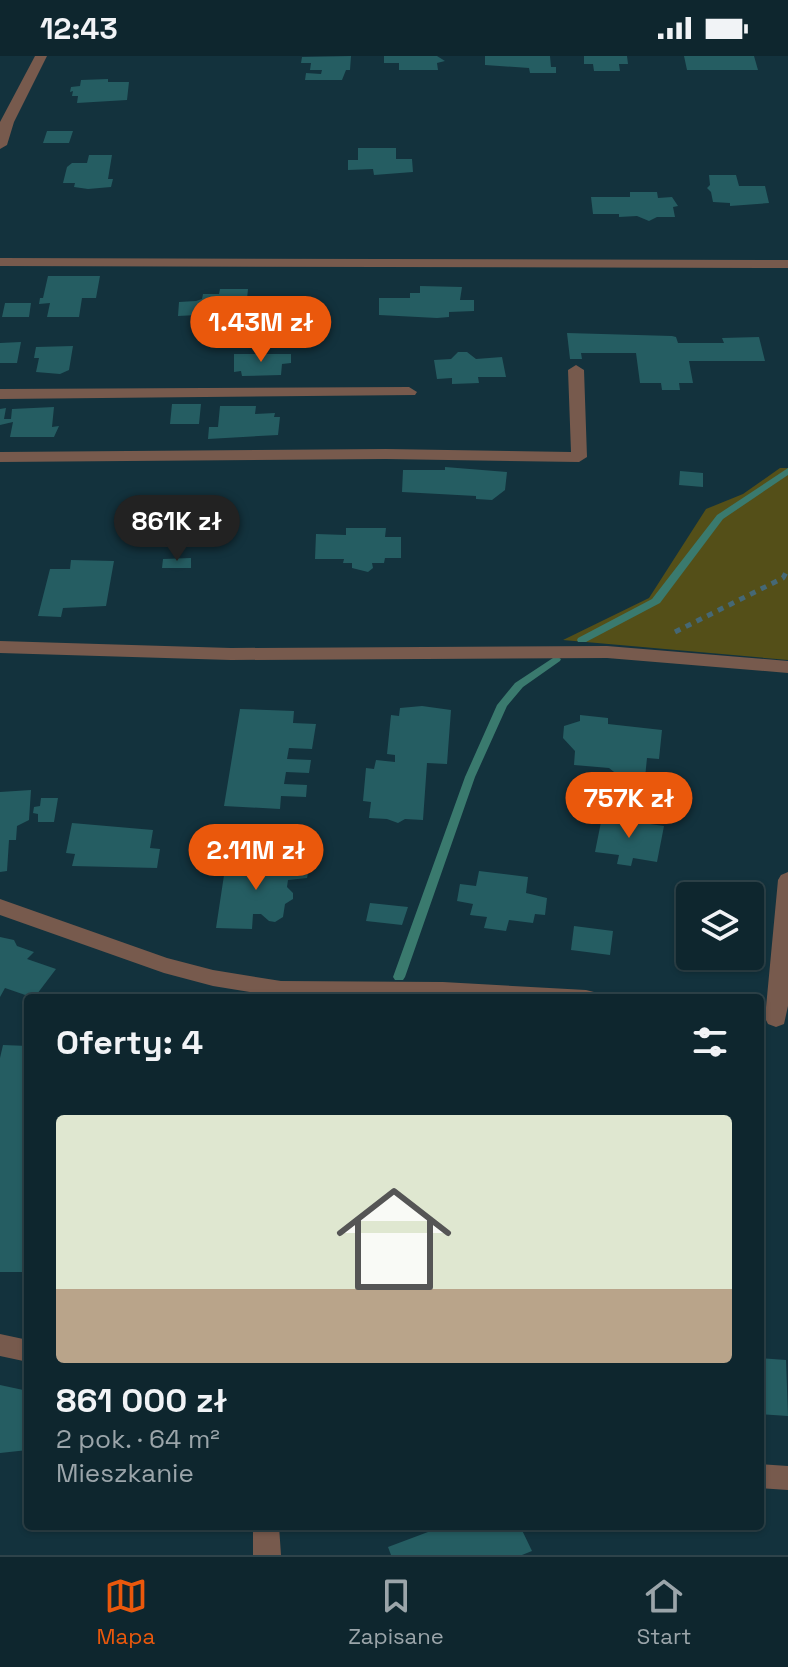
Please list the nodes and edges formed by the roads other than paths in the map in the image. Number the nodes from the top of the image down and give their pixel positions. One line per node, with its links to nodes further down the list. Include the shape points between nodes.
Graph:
1 (41, 56): 2 (street)
2 (3, 122): 3 (street)
3 (0, 145)
4 (0, 262): 5 (street)
5 (788, 264)
6 (576, 370): 9 (street, via 579,457)
7 (409, 392): 8 (street)
8 (0, 394)
9 (0, 457)
10 (0, 647): 11 (street, via 231,654 607,652)
11 (788, 667)
12 (788, 880): 15 (street)
13 (0, 907): 14 (street, via 164,965 254,985)
14 (514, 994)
15 (775, 1018)
16 (0, 1345): 17 (street)
17 (24, 1350)
18 (764, 1476): 19 (street)
19 (788, 1478)
20 (266, 1530): 21 (street)
21 (267, 1555)

